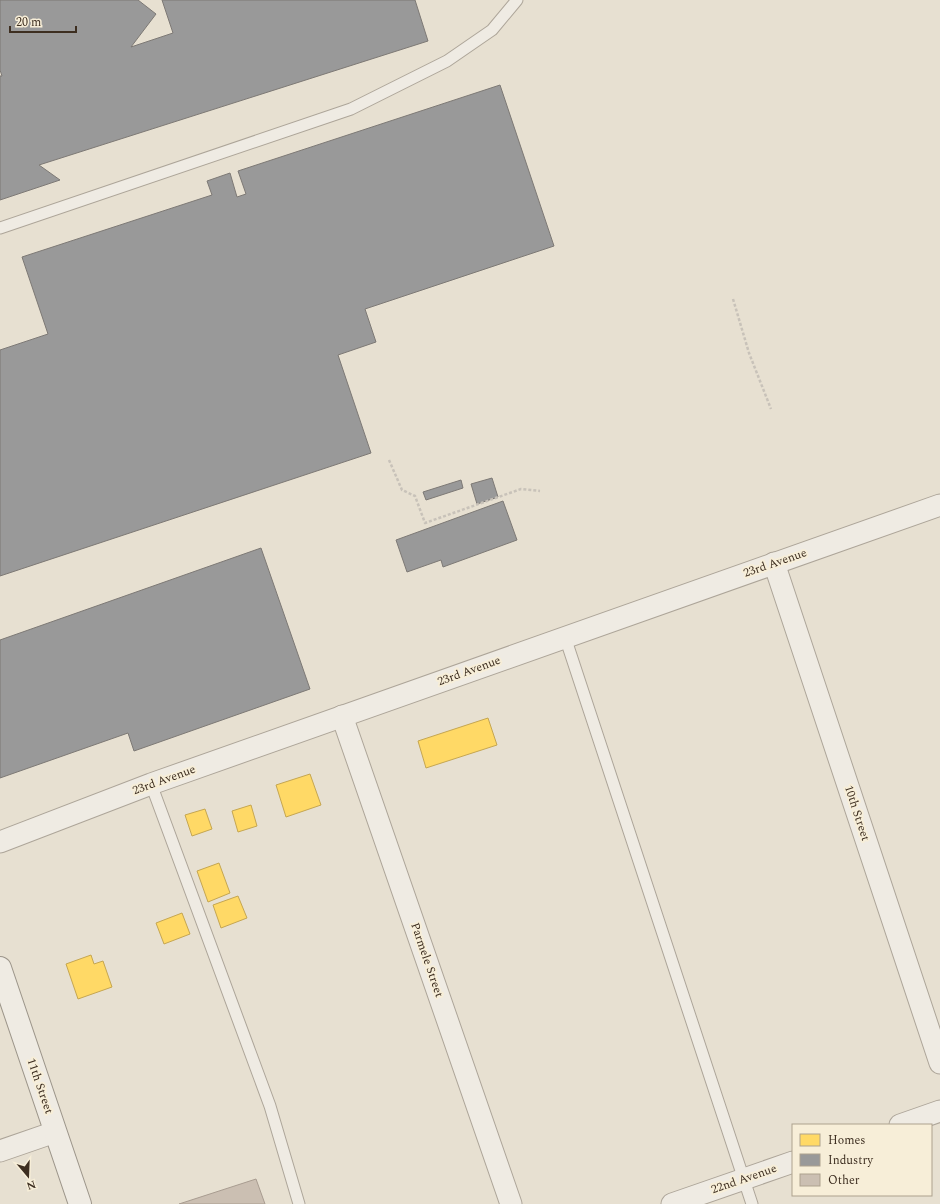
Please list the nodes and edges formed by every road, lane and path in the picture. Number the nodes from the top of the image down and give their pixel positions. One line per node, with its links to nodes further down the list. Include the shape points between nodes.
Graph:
1 (517, 0): 2 (lane, via 492,30 447,61 351,109)
2 (0, 228)
3 (733, 299): 4 (path)
4 (771, 409)
5 (389, 460): 6 (path, via 402,490 415,496 425,523 521,489)
6 (540, 491)
7 (940, 505): 8 (street, 23rd Avenue)
8 (774, 563): 9 (street, 23rd Avenue); 14 (street, 10th Street)
9 (565, 637): 10 (street, 23rd Avenue); 20 (lane)
10 (342, 716): 11 (street, 23rd Avenue); 23 (street, Parmele Street)
11 (151, 784): 12 (street, 23rd Avenue); 22 (lane, via 270,1106)
12 (0, 842)
13 (0, 968): 17 (main road, 11th Street)
14 (940, 1063)
15 (940, 1111): 16 (street)
16 (903, 1124)
17 (55, 1132): 18 (street); 21 (main road, 11th Street)
18 (0, 1151)
19 (792, 1162): 20 (street, 22nd Avenue)
20 (743, 1179): 24 (street, 22nd Avenue); 25 (lane)
21 (80, 1204)
22 (300, 1204)
23 (511, 1204)
24 (672, 1204)
25 (752, 1204)

